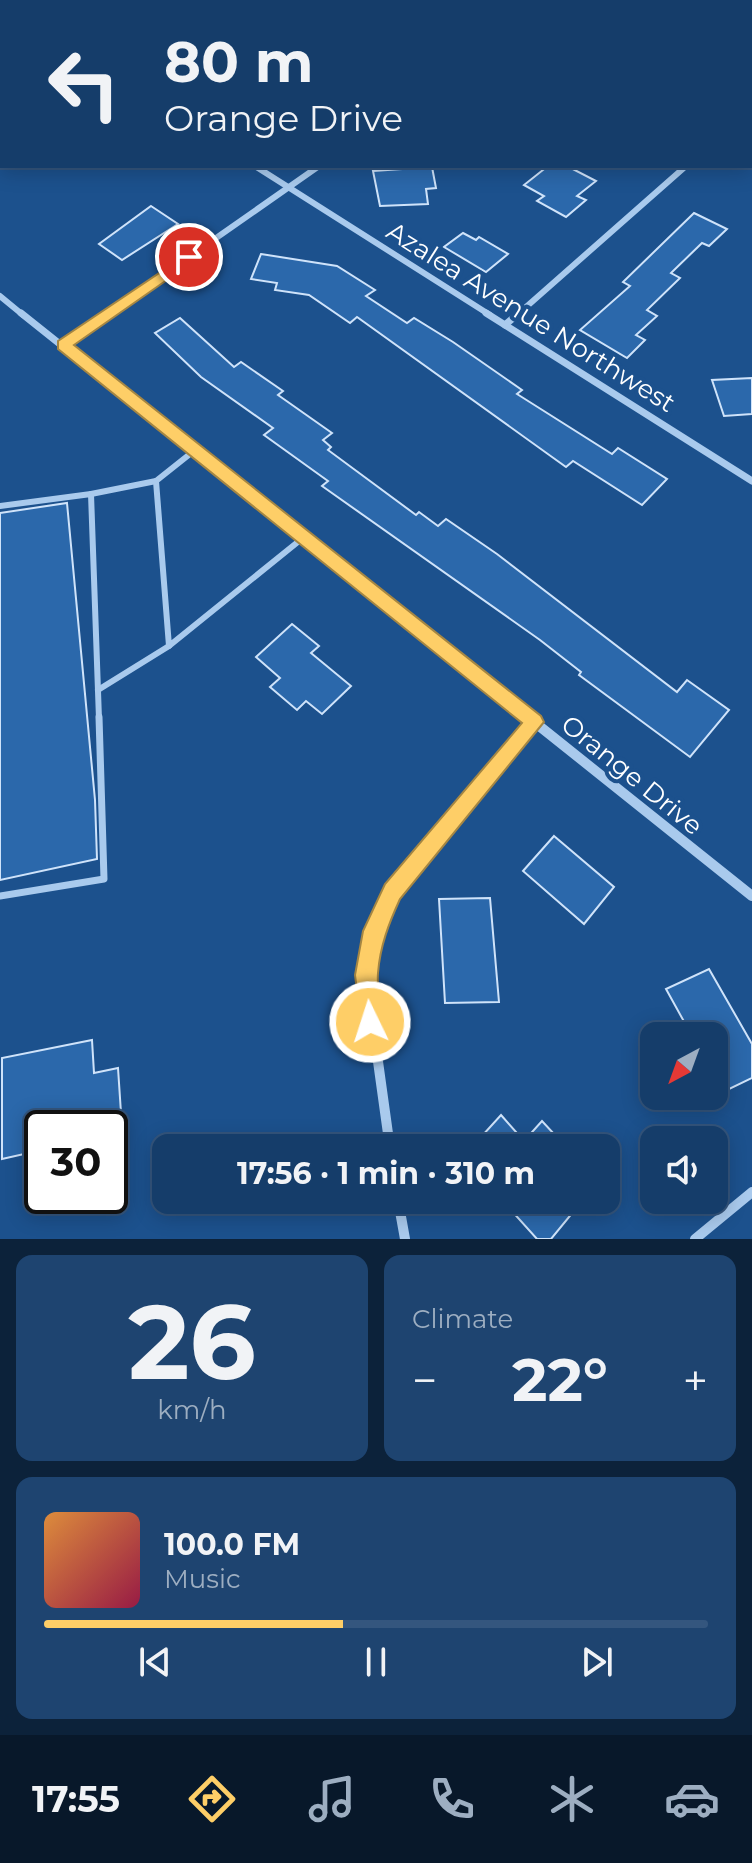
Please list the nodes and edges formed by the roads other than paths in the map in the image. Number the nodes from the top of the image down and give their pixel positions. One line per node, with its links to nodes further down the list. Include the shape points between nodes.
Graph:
1 (258, 168): 4 (street, Azalea Avenue Northwest)
2 (316, 168): 4 (street)
3 (684, 168): 6 (street)
4 (289, 188): 6 (street, Azalea Avenue Northwest); 7 (street)
5 (0, 296): 7 (street, Orange Drive)
6 (505, 325): 10 (street, Azalea Avenue Northwest)
7 (63, 345): 8 (street, Orange Drive)
8 (195, 450): 9 (lane); 13 (street, Orange Drive)
9 (156, 481): 11 (lane); 14 (lane)
10 (752, 481)
11 (91, 494): 12 (lane); 15 (lane)
12 (0, 506)
13 (304, 537): 14 (lane); 16 (street, Orange Drive)
14 (169, 646): 15 (lane)
15 (98, 690): 17 (lane, via 104,879)
16 (535, 722): 18 (street, Orange Drive); 19 (street, via 392,892 374,931 366,975)
17 (0, 896)
18 (752, 896)
19 (388, 1134)
20 (752, 1192): 23 (street)
21 (401, 1214): 22 (street)
22 (405, 1239)
23 (695, 1239)

